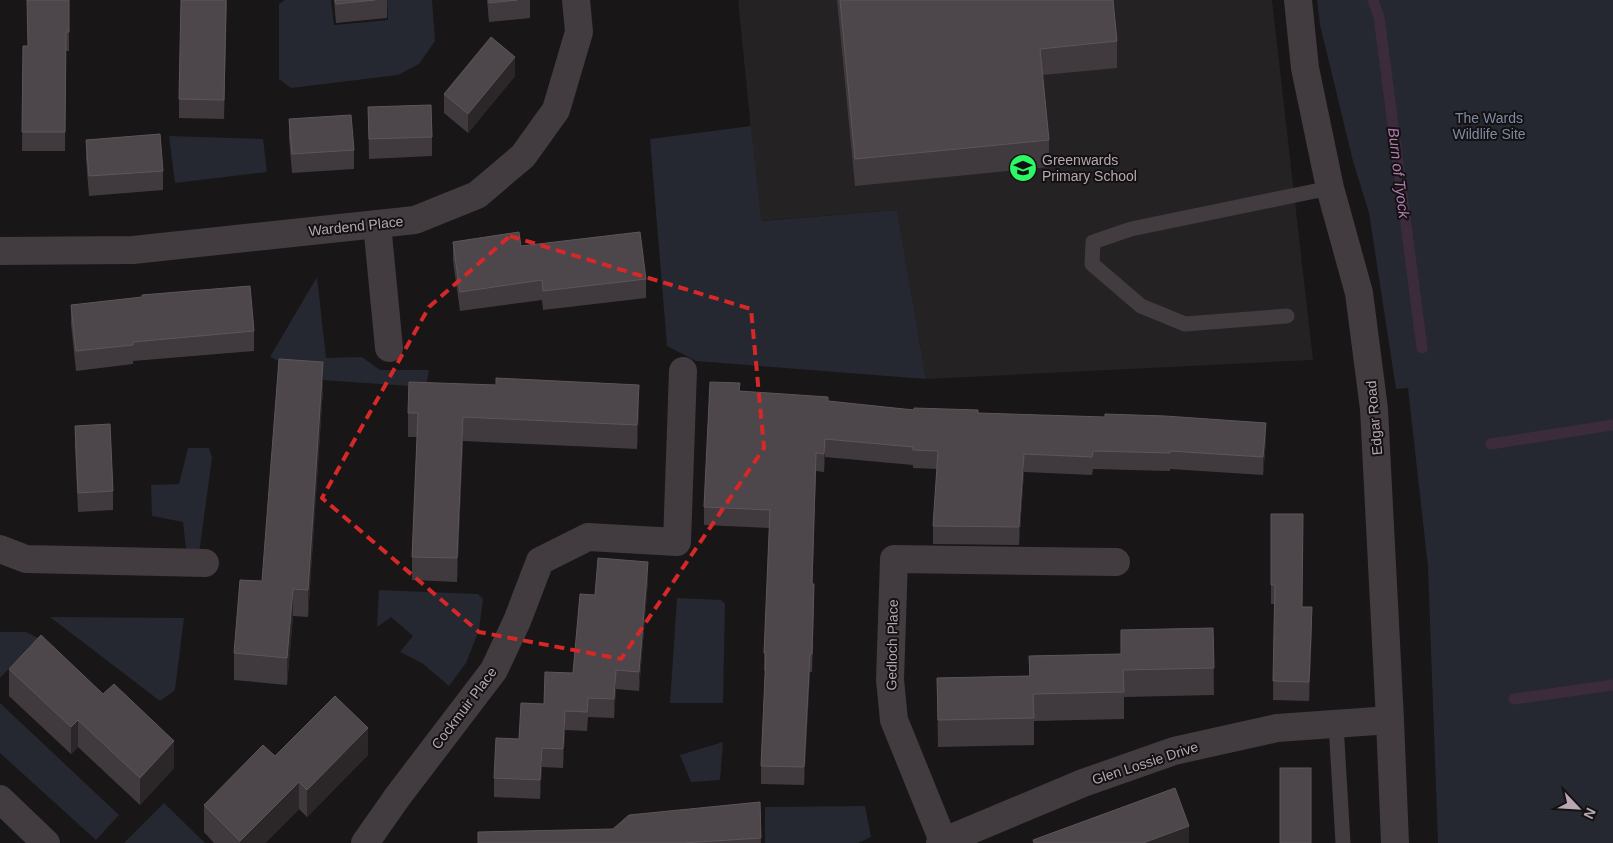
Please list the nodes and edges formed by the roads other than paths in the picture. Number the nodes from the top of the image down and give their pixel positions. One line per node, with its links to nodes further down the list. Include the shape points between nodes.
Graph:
1 (576, 0): 4 (street, Wardend Place, via 580,32 556,110 523,156 477,195 415,220)
2 (1298, 0): 3 (street, Edgar Road, via 1305,68)
3 (1330, 188): 6 (lane, via 1131,229 1093,242 1092,264 1141,306 1184,324); 12 (street, Edgar Road, via 1360,293 1374,409)
4 (377, 224): 5 (street, Wardend Place, via 132,250); 7 (street)
5 (0, 251)
6 (1287, 316)
7 (389, 348)
8 (683, 371): 17 (street, Cockmuir Place, via 677,542 588,537 540,561 494,670)
9 (0, 549): 11 (street, via 26,559)
10 (1116, 562): 15 (street, Gedloch Place, via 894,559 890,680 894,720)
11 (205, 563)
12 (1390, 720): 13 (street, Glen Lossie Drive); 19 (street, Edgar Road)
13 (1336, 724): 15 (street, Glen Lossie Drive, via 1277,728 1174,751 1083,783); 18 (lane)
14 (0, 799): 16 (street)
15 (942, 842)
16 (46, 843)
17 (365, 843)
18 (1343, 843)
19 (1395, 843)

